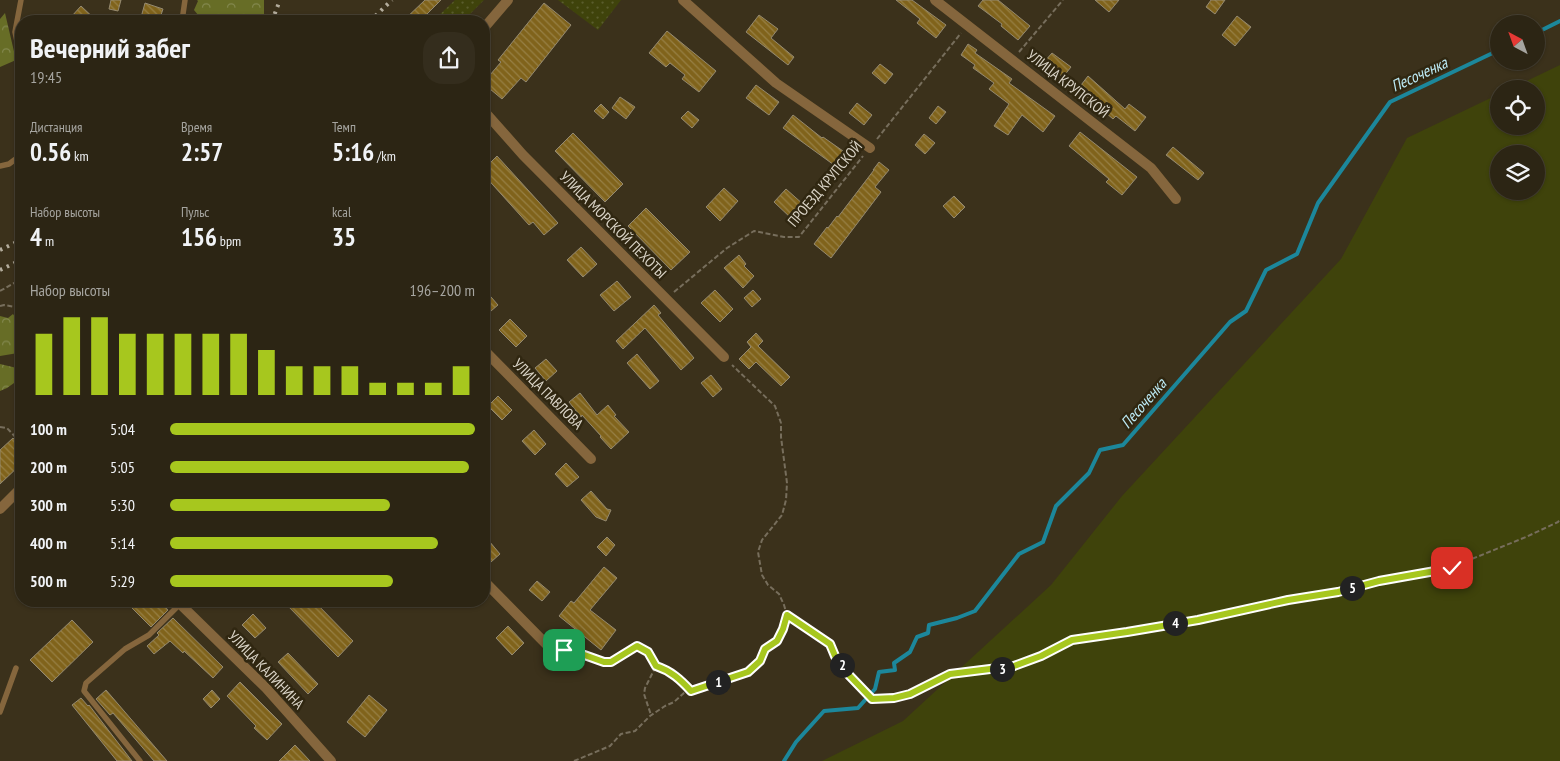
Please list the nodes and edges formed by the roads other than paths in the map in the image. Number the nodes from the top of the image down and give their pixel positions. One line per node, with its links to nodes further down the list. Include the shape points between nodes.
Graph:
1 (21, 0): 6 (lane)
2 (185, 0): 7 (lane)
3 (508, 0): 8 (street)
4 (683, 0): 10 (street, via 776,83)
5 (935, 0): 13 (street, УЛИЦА КРУПСКОЙ, via 1151,168)
6 (19, 15)
7 (183, 15)
8 (490, 21)
9 (490, 118): 15 (street, УЛИЦА МОРСКОЙ ПЕХОТЫ)
10 (870, 148)
11 (15, 160): 12 (lane)
12 (0, 166)
13 (1176, 199)
14 (490, 356): 16 (street, УЛИЦА ПАВЛОВА)
15 (724, 357)
16 (591, 459)
17 (15, 494): 18 (street)
18 (0, 509)
19 (490, 588): 22 (street)
20 (174, 607): 25 (lane, via 149,635 125,649 86,684 84,691)
21 (182, 607): 26 (street, УЛИЦА КАЛИНИНА, via 266,688)
22 (550, 648)
23 (16, 668): 24 (lane)
24 (0, 712)
25 (140, 761)
26 (331, 761)

